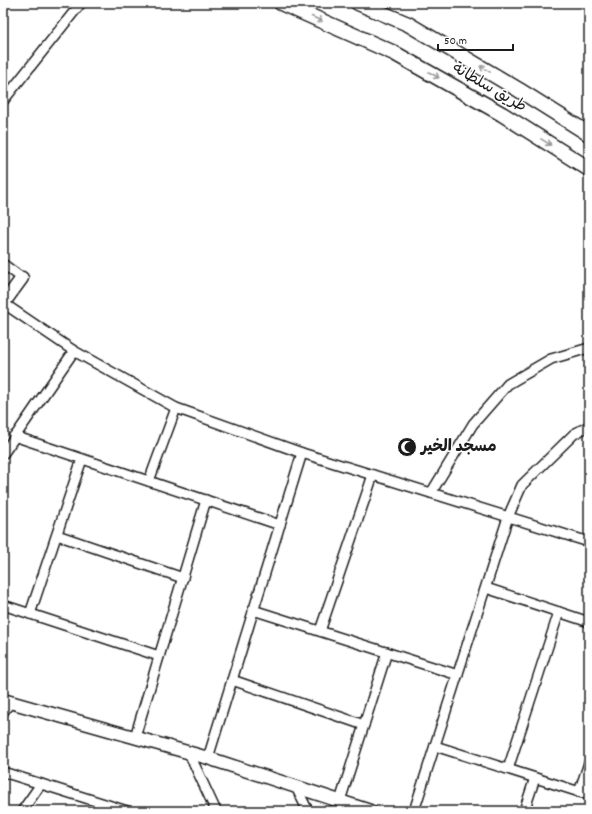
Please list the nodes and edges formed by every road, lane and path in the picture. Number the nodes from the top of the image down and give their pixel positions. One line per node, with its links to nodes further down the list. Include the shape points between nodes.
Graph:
1 (81, 3): 4 (street)
2 (281, 3): 6 (main road, طريق سلطانة, one-way to 6, via 394,52 502,114)
3 (358, 3): 5 (main road, طريق سلطانة, one-way to 3, via 408,24)
4 (3, 101)
5 (589, 134)
6 (589, 169)
7 (3, 264): 8 (street)
8 (22, 278): 9 (street)
9 (3, 303): 11 (street)
10 (589, 348): 20 (street, via 551,359 508,384 473,424)
11 (74, 351): 12 (street); 14 (street)
12 (176, 408): 15 (street); 19 (street)
13 (589, 426): 22 (street, via 574,434 522,485)
14 (14, 436): 16 (street); 17 (street)
15 (302, 453): 18 (street); 23 (street)
16 (3, 454)
17 (82, 459): 19 (street); 24 (street)
18 (373, 475): 20 (street); 33 (street)
19 (149, 481): 21 (street)
20 (431, 493): 22 (street)
21 (206, 500): 23 (street); 26 (street)
22 (508, 517): 25 (street); 27 (street)
23 (280, 524): 29 (street)
24 (57, 535): 26 (street); 31 (street)
25 (589, 542)
26 (183, 578): 35 (street)
27 (486, 588): 30 (street); 36 (street)
28 (3, 605): 31 (street)
29 (253, 610): 33 (street); 37 (street)
30 (559, 612): 32 (street); 46 (street)
31 (30, 614): 35 (street)
32 (589, 622)
33 (320, 631): 34 (street)
34 (387, 652): 36 (street); 40 (street)
35 (159, 656): 41 (street)
36 (458, 675): 42 (street)
37 (232, 680): 40 (street); 44 (street)
38 (7, 701): 39 (street); 41 (street)
39 (3, 712)
40 (364, 726): 53 (street)
41 (135, 737): 43 (street)
42 (435, 746): 46 (street); 59 (street)
43 (189, 753): 44 (street); 56 (street)
44 (208, 758): 50 (street)
45 (589, 763): 51 (street)
46 (508, 769): 48 (street)
47 (3, 772): 49 (street)
48 (535, 778): 51 (street); 60 (street)
49 (41, 784): 54 (street); 55 (street)
50 (296, 787): 53 (street); 57 (street)
51 (579, 792): 52 (street)
52 (589, 795)
53 (340, 801): 58 (street)
54 (22, 811)
55 (127, 811)
56 (216, 811)
57 (308, 811)
58 (370, 811)
59 (414, 811)
60 (524, 811)

